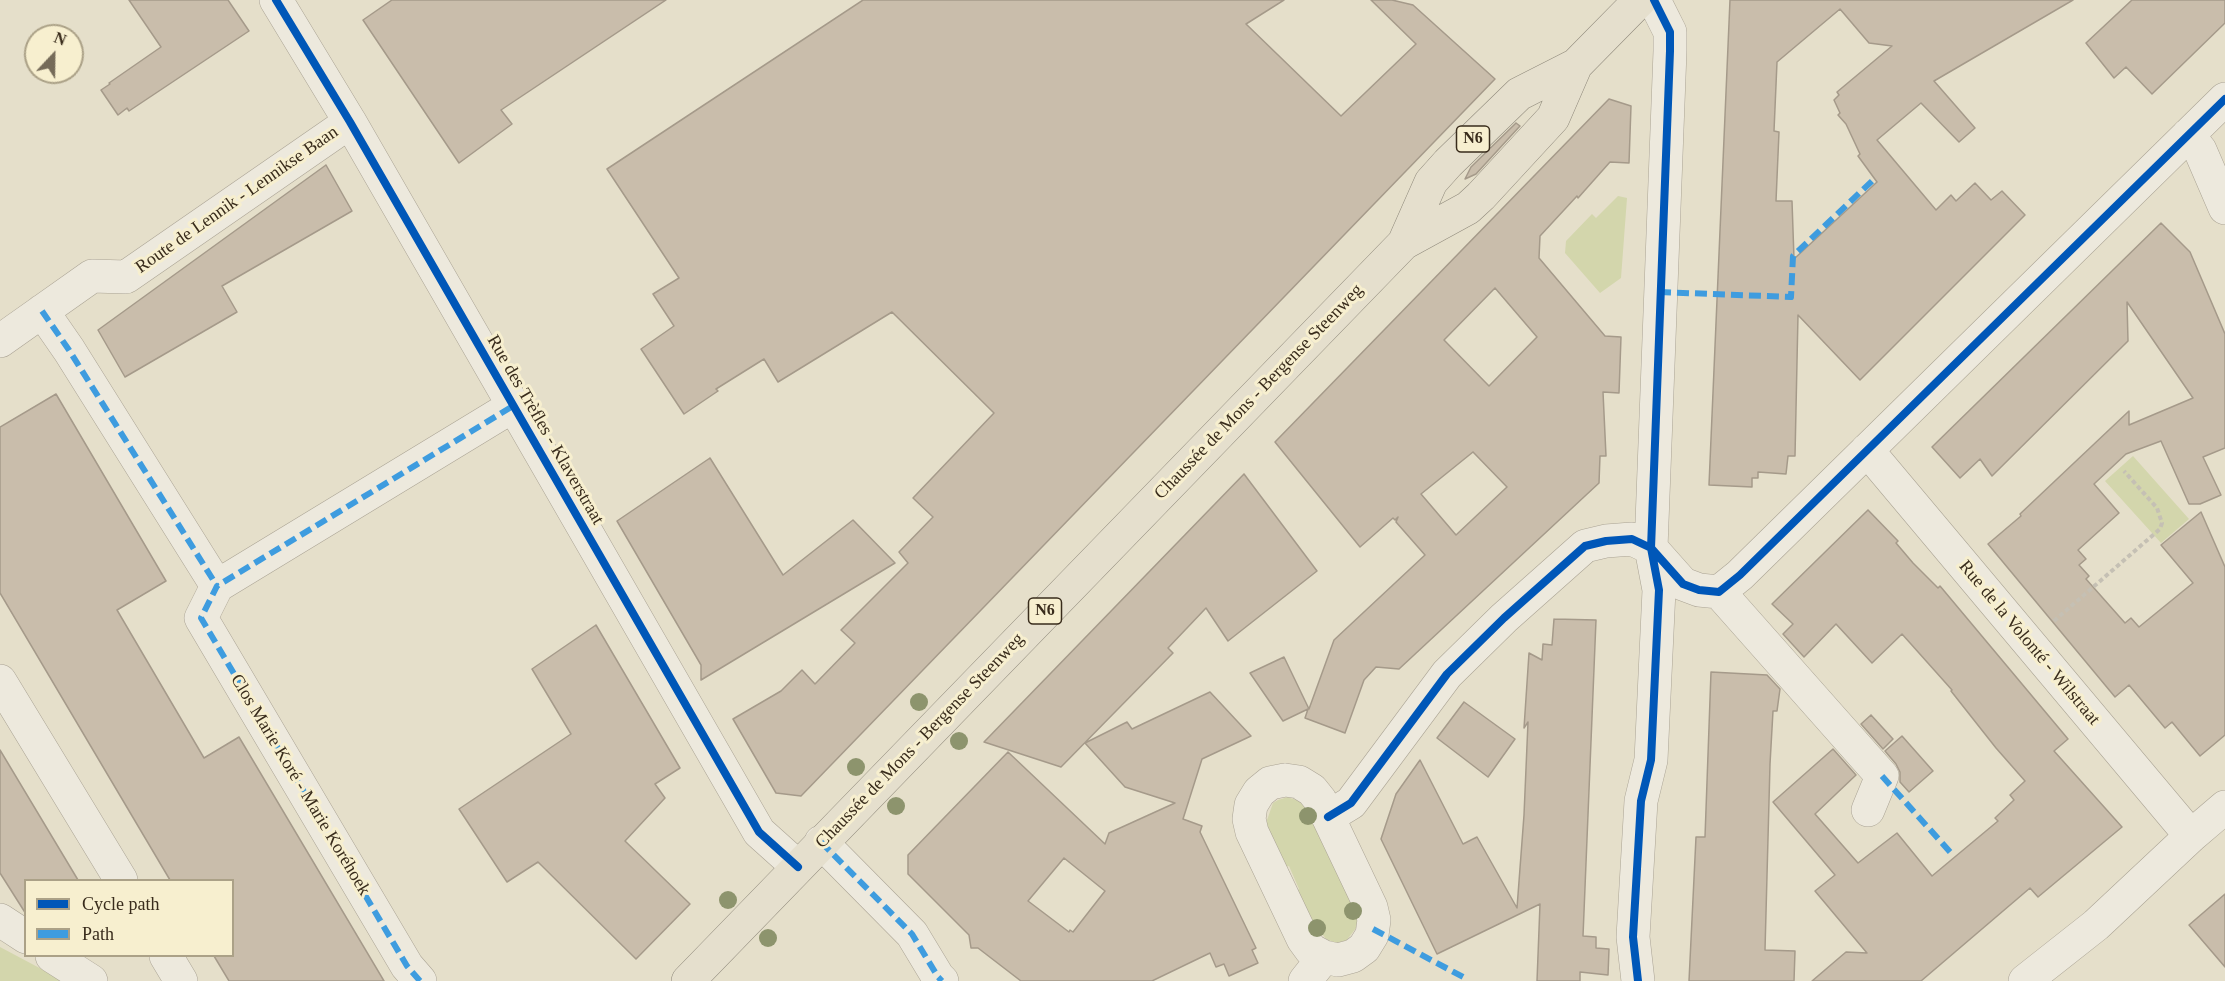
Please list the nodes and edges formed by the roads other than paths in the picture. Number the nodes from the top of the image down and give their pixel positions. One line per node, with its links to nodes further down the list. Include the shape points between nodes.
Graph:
1 (276, 0): 6 (street, Rue des Trèfles - Klaverstraat)
2 (1640, 0): 4 (main road, Chaussée de Mons - Bergense Steenweg / N6)
3 (1654, 0): 14 (street, via 1670,32 1670,42)
4 (1576, 65): 9 (main road, Chaussée de Mons - Bergense Steenweg / N6, via 1553,118 1481,196 1468,208); 9 (main road, Chaussée de Mons - Bergense Steenweg / N6, via 1519,94 1448,163 1431,182)
5 (2225, 99): 7 (street)
6 (350, 122): 10 (street, Route de Lennik - Lennikse Baan, via 126,277 92,276); 12 (street, Rue des Trèfles - Klaverstraat)
7 (2188, 135): 8 (street, via 2200,150); 13 (street)
8 (2225, 208)
9 (1404, 243): 22 (main road, Chaussée de Mons - Bergense Steenweg / N6)
10 (42, 311): 11 (street, Route de Lennik - Lennikse Baan); 15 (street)
11 (0, 341)
12 (513, 406): 15 (street); 23 (street, Rue des Trèfles - Klaverstraat, via 759,832)
13 (1867, 450): 16 (street); 21 (street, Rue de la Volonté - Wilstraat)
14 (1651, 548): 16 (street, via 1683,584); 20 (street, via 1632,539 1585,546 1447,674 1351,803); 35 (street, via 1659,590 1651,760 1641,801 1634,925)
15 (217, 586): 32 (street, Clos Marie Koré - Marie Koréhoek, via 201,618 407,966)
16 (1719, 592): 19 (street, via 1882,776)
17 (0, 681): 24 (street)
18 (2225, 807): 21 (street)
19 (1868, 810)
20 (1328, 817): 29 (street, via 1374,920 1372,935 1364,948 1353,956); 29 (street, via 1312,790 1285,780 1270,783 1258,792 1249,819 1311,950)
21 (2191, 836): 36 (street, via 2096,925)
22 (822, 842): 23 (main road, Chaussée de Mons - Bergense Steenweg / N6); 34 (street, via 912,934)
23 (798, 867): 33 (main road, Chaussée de Mons - Bergense Steenweg / N6)
24 (119, 879)
25 (0, 920): 26 (street)
26 (24, 936)
27 (54, 957): 30 (street)
28 (167, 957): 31 (street)
29 (1314, 969)
30 (91, 981)
31 (181, 981)
32 (420, 981)
33 (688, 981)
34 (942, 981)
35 (1638, 981)
36 (2025, 981)

